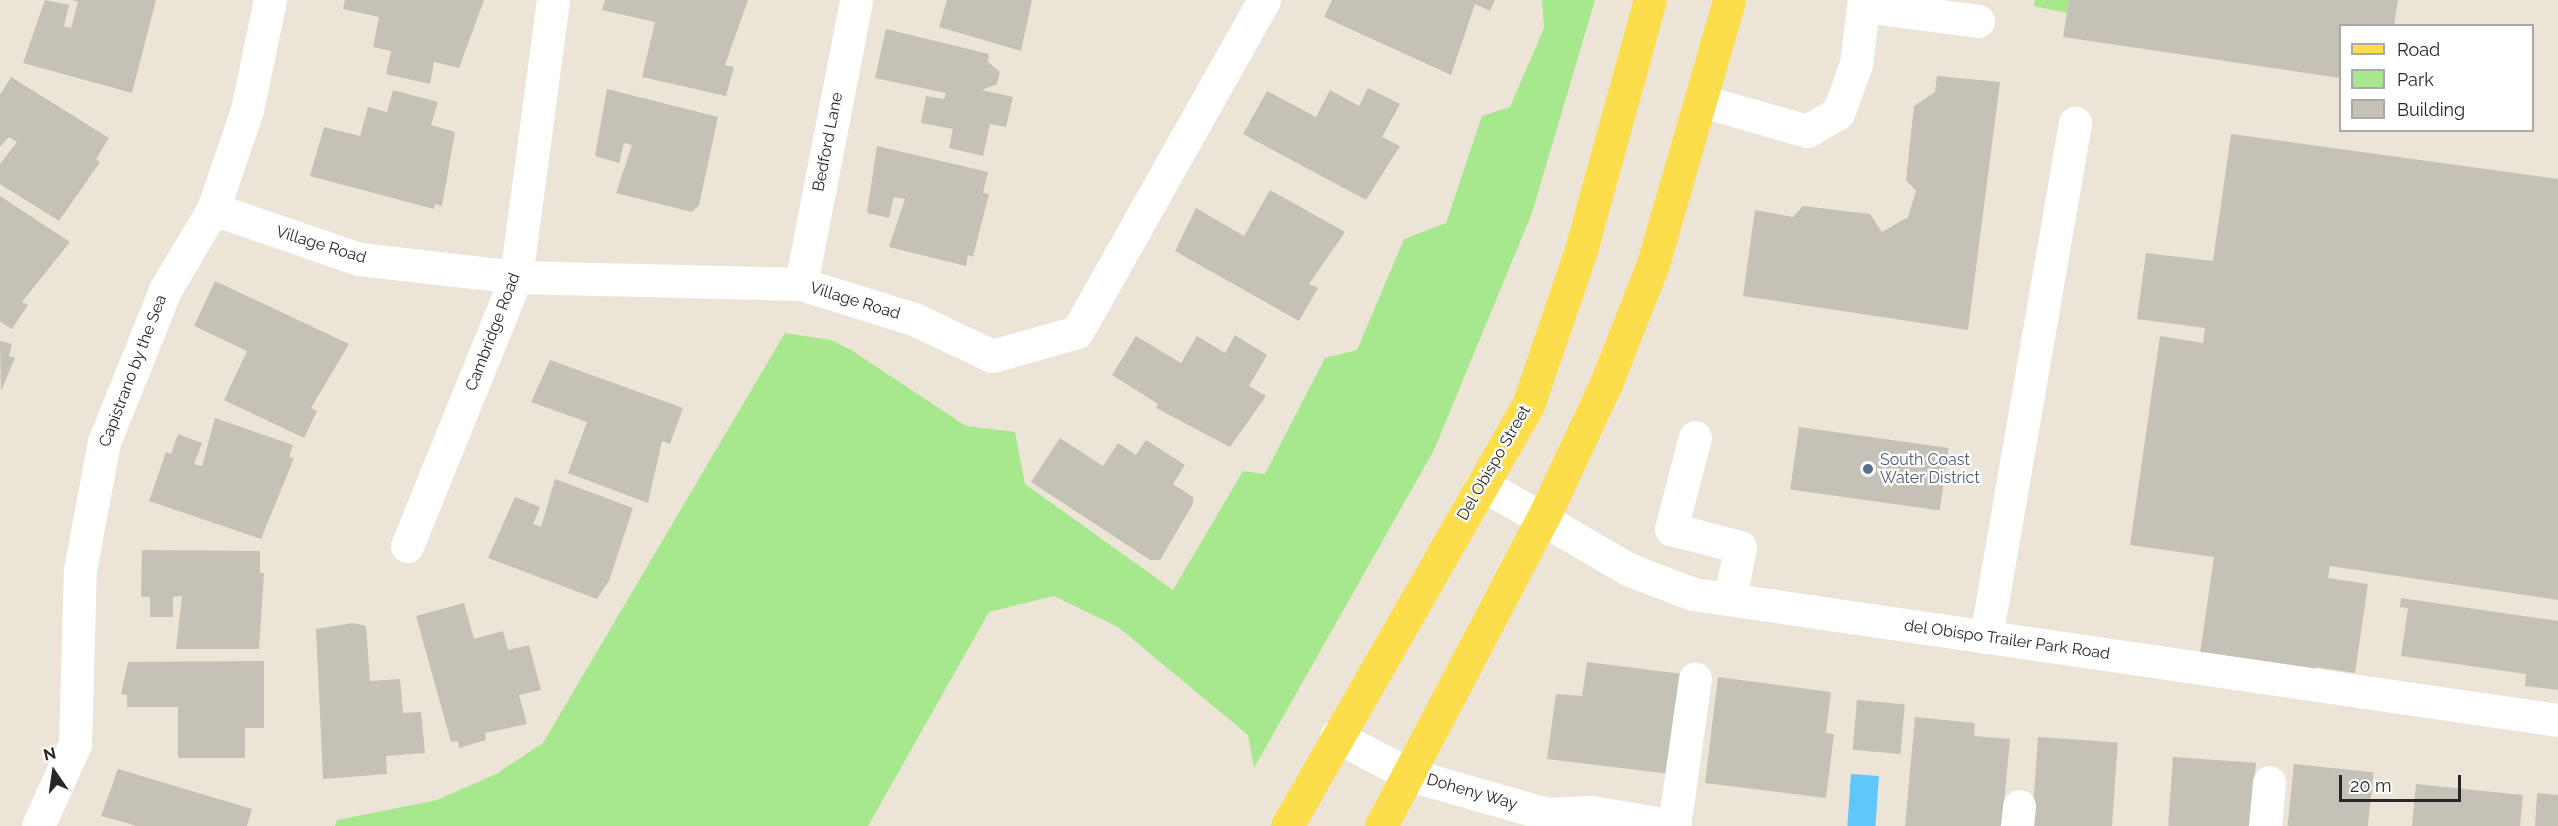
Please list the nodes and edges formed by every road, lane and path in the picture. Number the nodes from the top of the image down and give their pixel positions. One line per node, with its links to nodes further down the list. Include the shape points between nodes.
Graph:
1 (270, 0): 11 (street, Capistrano by the Sea, via 248,110)
2 (553, 0): 12 (street, Cambridge Road)
3 (856, 0): 13 (street, Bedford Lane)
4 (1264, 0): 13 (street, Village Road, via 1077,332 992,356 914,319)
5 (1650, 0): 15 (main road, Del Obispo Street, via 1581,250 1528,405)
6 (1729, 0): 9 (main road)
7 (1864, 3): 8 (street); 9 (street, via 1856,64 1838,113 1807,131)
8 (1978, 21)
9 (1702, 101): 16 (main road, via 1653,264 1605,386)
10 (2074, 123): 19 (street)
11 (213, 209): 12 (street, Village Road, via 359,259); 25 (street, Capistrano by the Sea, via 165,290 104,442 80,570 75,744)
12 (516, 277): 13 (street, Village Road); 17 (street, Cambridge Road)
13 (801, 284)
14 (1695, 436): 18 (street, via 1671,529 1740,547)
15 (1482, 484): 16 (street, del Obispo Trailer Park Road); 22 (main road, Del Obispo Street)
16 (1544, 516): 18 (street, del Obispo Trailer Park Road, via 1630,570 1693,594); 23 (main road)
17 (408, 546)
18 (1730, 599): 19 (street, del Obispo Trailer Park Road)
19 (1986, 637): 21 (street, del Obispo Trailer Park Road)
20 (1695, 678): 28 (street)
21 (2558, 720)
22 (1336, 736): 23 (street, Doheny Way); 26 (main road, Del Obispo Street)
23 (1410, 775): 27 (main road); 28 (street, Doheny Way, via 1547,813 1590,812)
24 (2269, 782): 29 (street)
25 (38, 826)
26 (1287, 826)
27 (1381, 826)
28 (1675, 826)
29 (2265, 826)

